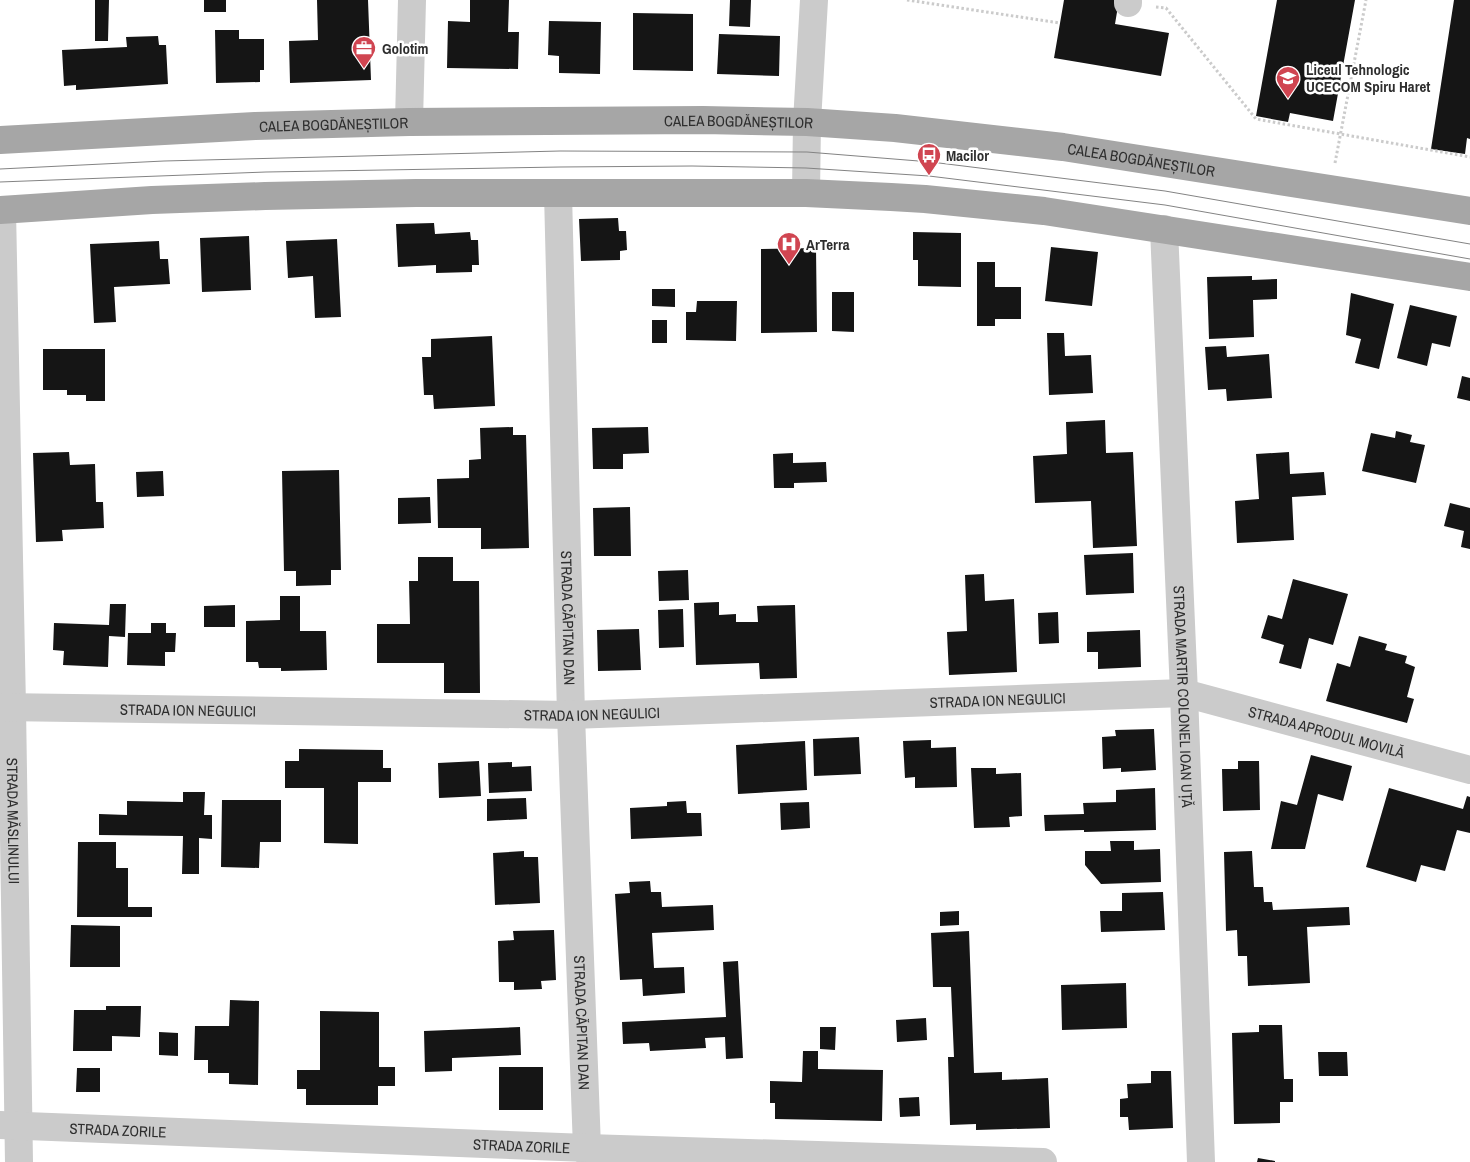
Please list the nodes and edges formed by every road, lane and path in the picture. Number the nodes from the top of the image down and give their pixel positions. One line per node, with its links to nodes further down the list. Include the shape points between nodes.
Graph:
1 (412, 0): 7 (street)
2 (814, 0): 8 (street)
3 (907, 0): 6 (path)
4 (1366, 0): 9 (path)
5 (1128, 1): 9 (path, via 1166,8 1256,119)
6 (1060, 24)
7 (410, 122): 8 (main road, CALEA BOGDĂNEȘTILOR); 11 (main road, CALEA BOGDĂNEȘTILOR, via 255,126)
8 (807, 122): 15 (street); 17 (main road, CALEA BOGDĂNEȘTILOR, via 895,128 1063,147)
9 (1341, 134): 12 (path); 13 (path)
10 (0, 136): 11 (street)
11 (0, 140)
12 (1470, 157)
13 (1335, 163)
14 (558, 193): 15 (main road); 16 (main road, via 265,196); 22 (street, STRADA CĂPITAN DAN)
15 (806, 193): 18 (main road, via 925,199 1044,211)
16 (1, 210): 21 (street, STRADA MĂSLINULUI)
17 (1470, 211)
18 (1164, 230): 19 (main road); 20 (street, STRADA MARTIR COLONEL IOAN UȚĂ)
19 (1470, 277)
20 (1184, 693): 22 (street, STRADA ION NEGULICI); 23 (street, STRADA APRODUL MOVILĂ); 28 (street, STRADA MARTIR COLONEL IOAN UȚĂ)
21 (6, 707): 22 (street, STRADA ION NEGULICI); 24 (street, STRADA MĂSLINULUI)
22 (571, 715): 25 (street, STRADA CĂPITAN DAN)
23 (1470, 770)
24 (10, 1126): 25 (street, STRADA ZORILE); 26 (street, STRADA MĂSLINULUI)
25 (589, 1155): 27 (street, STRADA ZORILE)
26 (20, 1162)
27 (1044, 1162)
28 (1201, 1162)

